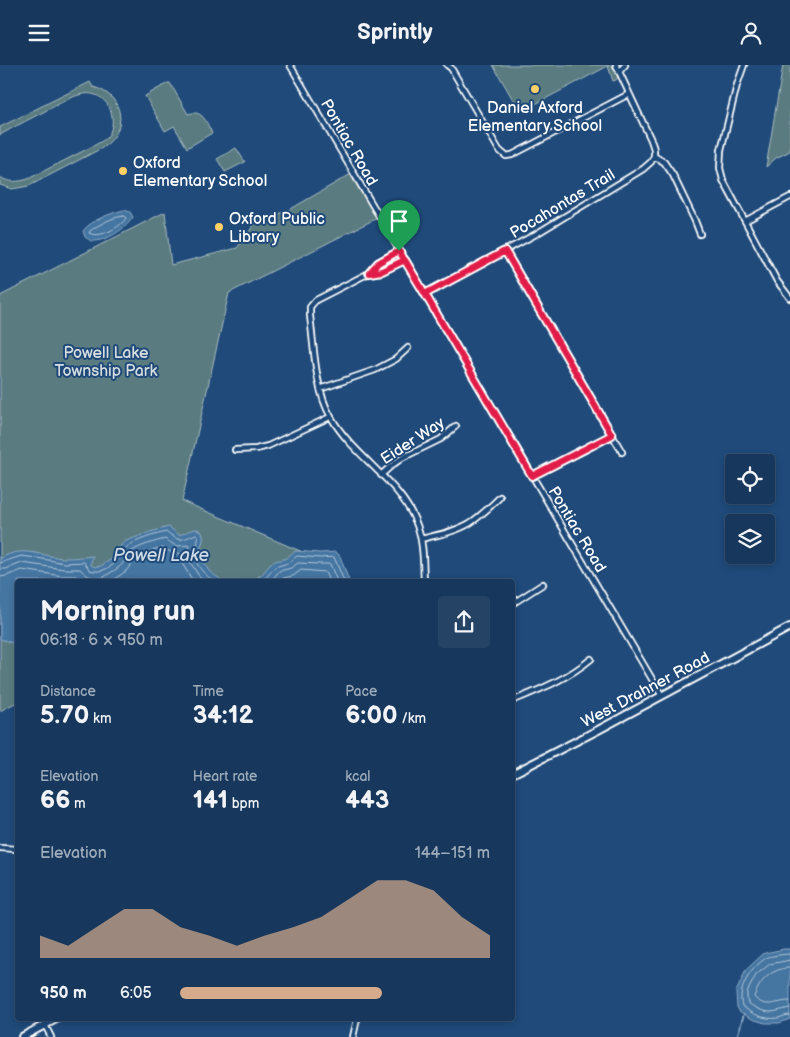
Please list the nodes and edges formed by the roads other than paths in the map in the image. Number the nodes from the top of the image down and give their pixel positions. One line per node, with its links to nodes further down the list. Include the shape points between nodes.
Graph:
1 (290, 65): 12 (street, Pontiac Road)
2 (447, 65): 7 (street, via 499,150 506,156)
3 (616, 65): 6 (street)
4 (625, 65): 6 (street)
5 (744, 65): 10 (street, via 721,150 720,169)
6 (619, 71): 7 (street)
7 (630, 94): 8 (street, via 652,140)
8 (654, 156): 11 (street, via 664,162 673,175); 13 (street, Pocahontas Trail, via 642,169)
9 (790, 197): 10 (street)
10 (745, 221): 17 (street, via 777,281)
11 (700, 234)
12 (399, 251): 14 (street, Pontiac Road); 15 (street, via 378,263)
13 (505, 251): 16 (street, Pocahontas Trail); 22 (street)
14 (405, 260): 15 (street, via 382,271); 16 (street, Pontiac Road)
15 (369, 273): 19 (street, via 316,300 310,307)
16 (425, 294): 26 (street, Pontiac Road)
17 (790, 298)
18 (408, 348): 19 (street, via 375,370)
19 (320, 389): 20 (street)
20 (330, 417): 23 (street, via 268,446); 25 (street)
21 (456, 426): 25 (street, Eider Way, via 441,439 402,458)
22 (612, 435): 24 (street); 26 (street)
23 (235, 449)
24 (622, 452)
25 (381, 475): 28 (street, via 405,501)
26 (532, 476): 34 (street, Pontiac Road)
27 (500, 497): 28 (street, via 462,527)
28 (421, 539): 29 (street)
29 (424, 579)
30 (542, 584): 31 (street)
31 (515, 602)
32 (790, 627): 34 (street, West Drahner Road)
33 (591, 659): 35 (street, via 555,683)
34 (662, 696): 36 (street, West Drahner Road)
35 (515, 700)
36 (515, 772)
37 (0, 848): 38 (street)
38 (15, 849)
39 (52, 1021): 41 (street)
40 (357, 1021): 44 (street)
41 (44, 1025): 42 (street); 43 (street)
42 (22, 1037)
43 (51, 1037)
44 (353, 1037)

